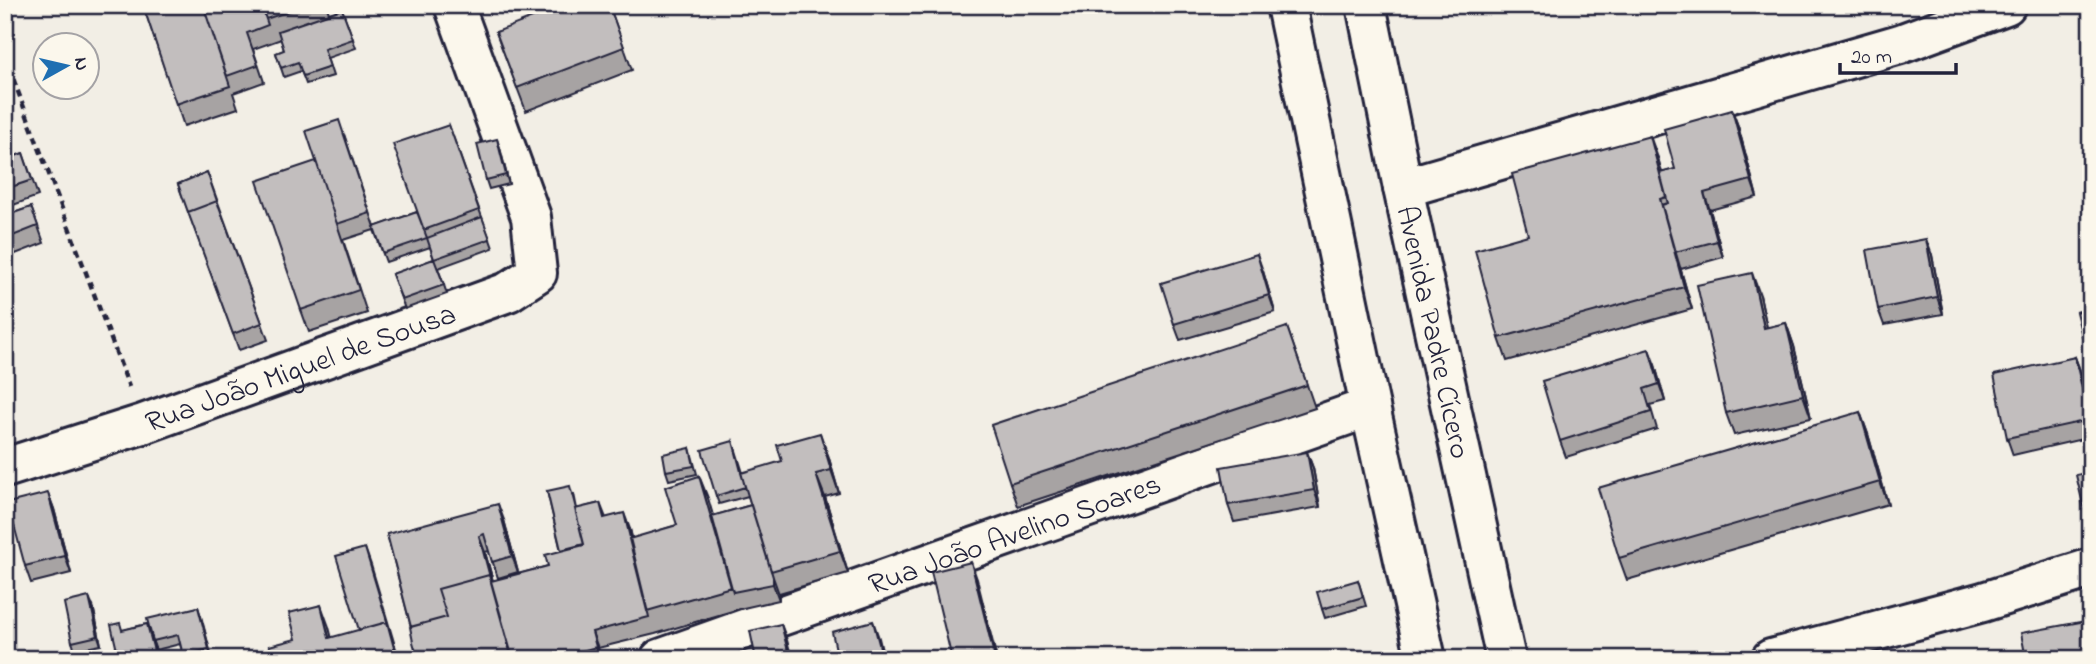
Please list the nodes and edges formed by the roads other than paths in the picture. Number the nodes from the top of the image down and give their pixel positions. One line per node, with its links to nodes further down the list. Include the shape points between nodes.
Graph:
1 (454, 5): 7 (main road, Rua João Miguel de Sousa, via 531,216 537,273 508,292 143,424)
2 (1286, 5): 6 (main road)
3 (1366, 5): 5 (main road, Avenida Padre Cícero)
4 (2006, 5): 5 (main road, via 1900,44)
5 (1403, 188): 11 (main road, Avenida Padre Cícero)
6 (1370, 407): 9 (main road, Rua João Avelino Soares); 10 (main road)
7 (5, 468)
8 (2091, 568): 12 (main road)
9 (660, 659)
10 (1426, 659)
11 (1506, 659)
12 (1771, 659)

